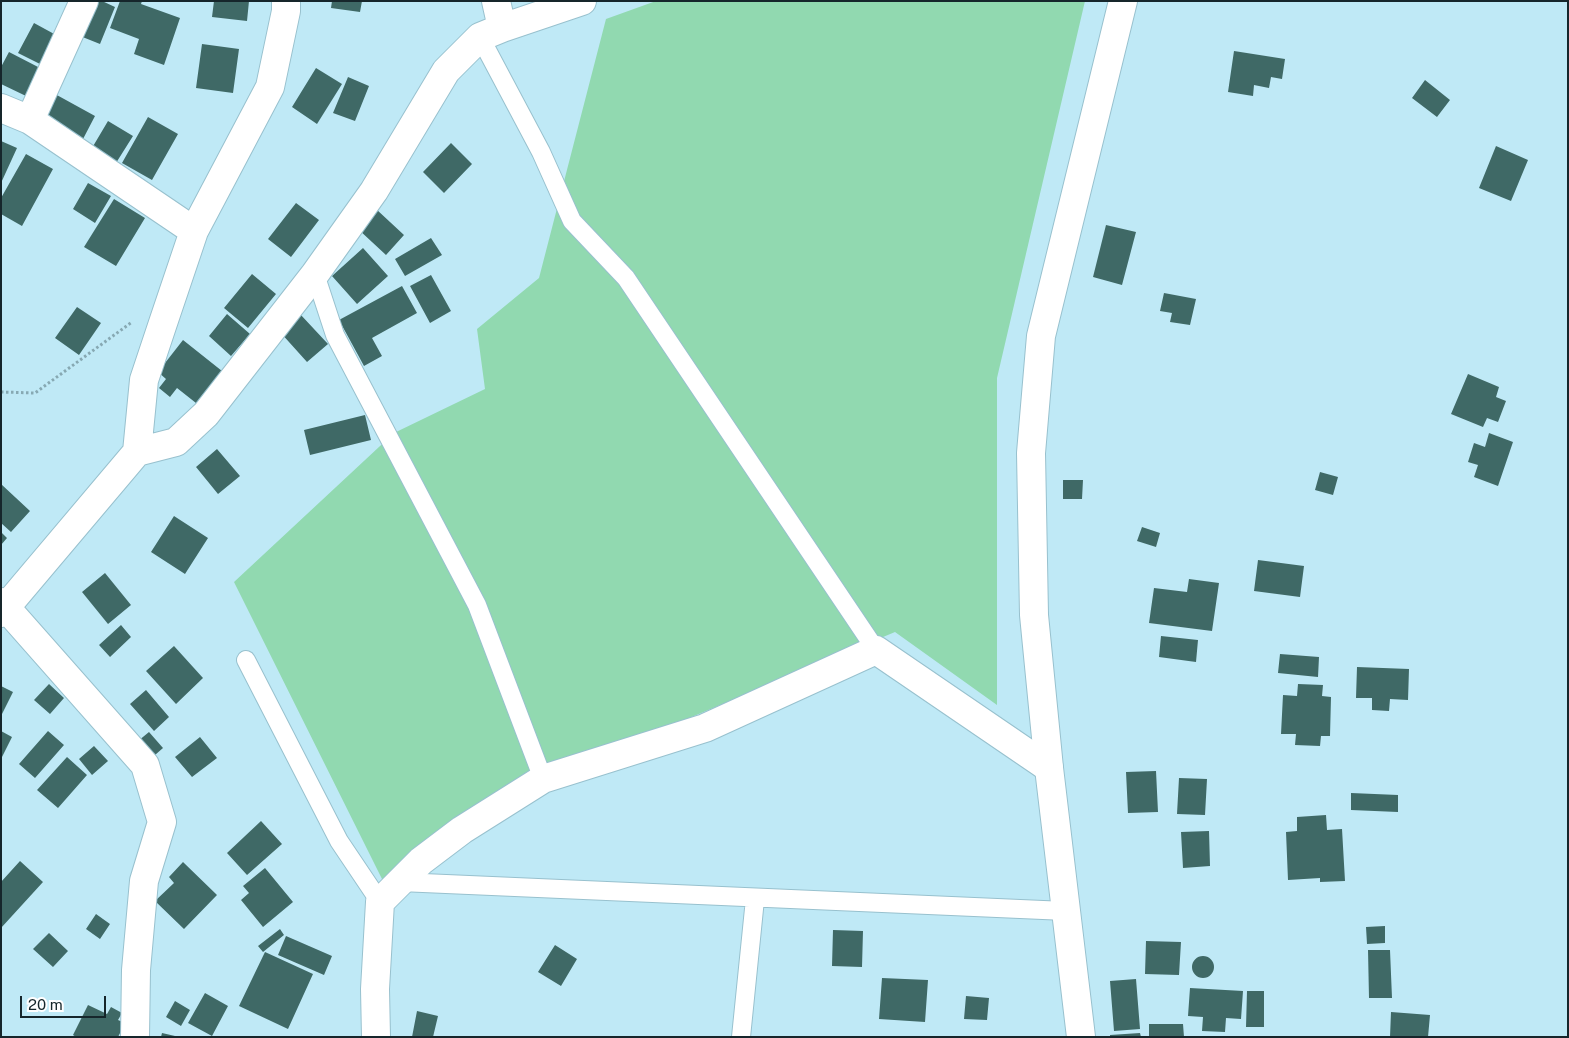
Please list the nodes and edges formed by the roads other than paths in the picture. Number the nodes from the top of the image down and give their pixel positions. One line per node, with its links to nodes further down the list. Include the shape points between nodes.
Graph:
1 (84, 1): 8 (street)
2 (286, 1): 9 (street, via 270,88)
3 (496, 1): 6 (street)
4 (582, 1): 6 (street)
5 (1123, 1): 15 (street, via 1040,336 1031,453 1033,605)
6 (491, 32): 10 (street, via 446,71 374,191); 13 (lane, via 572,221 626,278)
7 (1, 108): 8 (street)
8 (30, 120): 9 (street)
9 (194, 231): 11 (street, via 144,380)
10 (315, 274): 11 (street, via 206,414 176,442); 16 (lane, via 335,335 477,605)
11 (137, 452): 12 (street)
12 (3, 608): 21 (street, via 145,765 160,812 162,822 144,880 136,970)
13 (876, 650): 15 (street); 16 (street, via 705,728)
14 (246, 660): 19 (lane, via 340,840)
15 (1049, 768): 20 (street)
16 (543, 779): 17 (street, via 462,830 421,861)
17 (400, 882): 18 (lane); 19 (street)
18 (755, 898): 20 (lane); 23 (lane)
19 (380, 902): 22 (street)
20 (1066, 911): 24 (street)
21 (135, 1037)
22 (376, 1037)
23 (742, 1037)
24 (1081, 1037)

